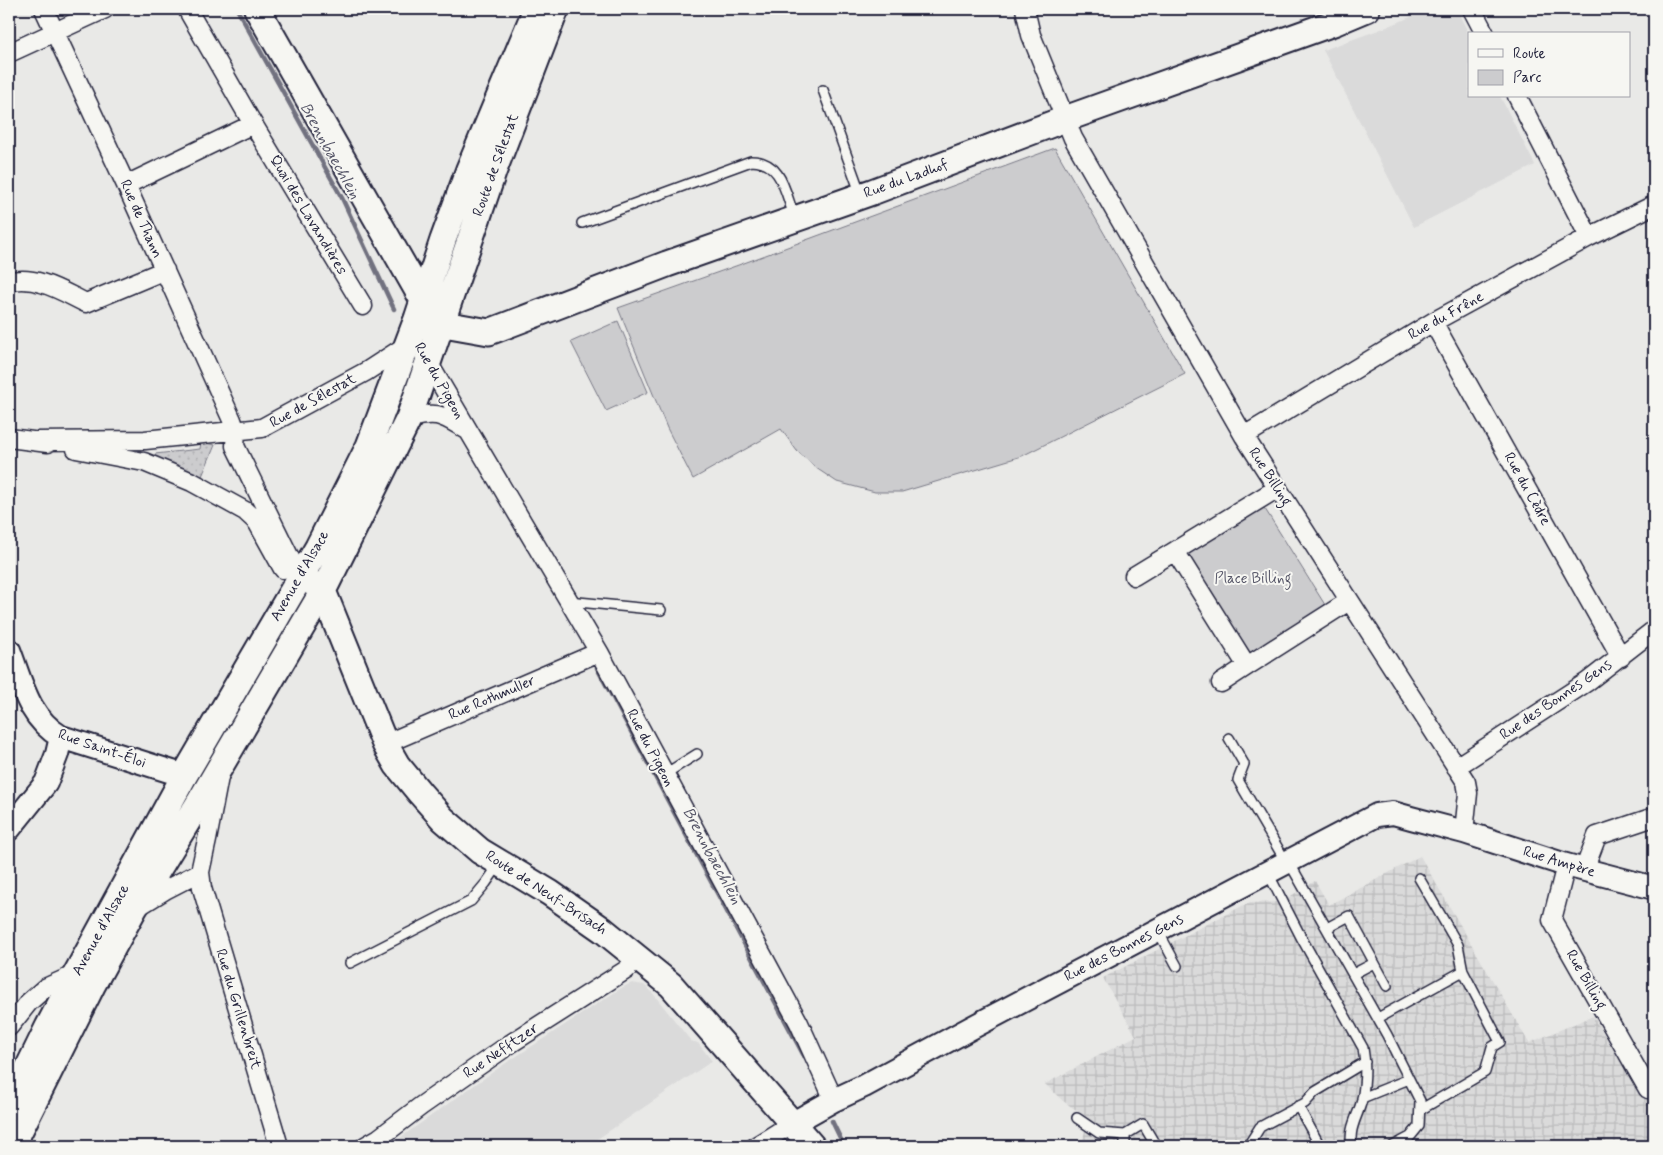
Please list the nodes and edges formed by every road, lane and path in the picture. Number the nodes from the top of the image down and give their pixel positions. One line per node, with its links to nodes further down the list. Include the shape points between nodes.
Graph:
1 (44, 9): 10 (street, Rue de Thann)
2 (105, 9): 10 (street)
3 (187, 9): 16 (street, Quai des Lavandières)
4 (257, 9): 27 (main road)
5 (536, 9): 27 (main road, Route de Sélestat, via 469,169)
6 (556, 9): 28 (main road, Route de Sélestat, via 494,170)
7 (1025, 9): 15 (street, Rue Billing, via 1031,35)
8 (1368, 9): 15 (main road, Rue du Ladhof)
9 (1472, 9): 11 (street)
10 (54, 32): 12 (street); 17 (street, Rue de Thann)
11 (1484, 32)
12 (9, 53)
13 (824, 90): 18 (lane)
14 (1518, 98): 22 (street)
15 (1065, 119): 18 (main road, Rue du Ladhof); 35 (street, Rue Billing)
16 (253, 124): 17 (street); 25 (street, Quai des Lavandières)
17 (126, 185): 23 (street, Rue de Thann)
18 (862, 195): 20 (main road, Rue du Ladhof)
19 (1654, 205): 22 (street, Rue du Frêne)
20 (795, 219): 21 (lane, via 777,173 761,161 750,161); 28 (main road, Rue du Ladhof, via 489,332)
21 (582, 223)
22 (1589, 238): 26 (street, Rue du Frêne)
23 (165, 270): 24 (street, via 86,303 49,285 17,279); 34 (street, Rue de Thann)
24 (9, 282)
25 (363, 306)
26 (1433, 322): 35 (street, Rue du Frêne); 49 (street, Rue du Cèdre)
27 (415, 324): 28 (main road); 29 (street, Rue du Pigeon); 30 (main road, Avenue d'Alsace)
28 (442, 324): 29 (main road, Avenue d'Alsace)
29 (428, 363): 31 (main road, Avenue d'Alsace); 33 (street, Rue du Pigeon)
30 (392, 364): 31 (main road); 34 (street, Rue de Sélestat, via 262,428); 41 (main road, Avenue d'Alsace, via 369,446)
31 (419, 389): 32 (main road, Avenue d'Alsace)
32 (409, 418): 33 (street, Rue du Pigeon, via 428,414 443,416); 42 (main road, Avenue d'Alsace)
33 (467, 430): 43 (street, Rue du Pigeon)
34 (236, 431): 37 (street, via 145,440); 41 (street, via 235,446)
35 (1244, 436): 38 (street, Rue Billing)
36 (9, 438): 37 (street)
37 (38, 441): 41 (street, via 144,462 216,494 252,516 280,564)
38 (1278, 488): 39 (street); 44 (street, Rue Billing)
39 (1175, 551): 40 (street); 50 (street)
40 (1134, 576)
41 (299, 580): 42 (main road); 59 (main road, Avenue d'Alsace)
42 (323, 599): 55 (main road, Route de Neuf-Brisach); 60 (main road, Avenue d'Alsace, via 221,764)
43 (568, 601): 45 (lane); 48 (street, Rue du Pigeon)
44 (1349, 601): 50 (street); 57 (street, Rue Billing)
45 (661, 610)
46 (1654, 630): 49 (street, Rue des Bonnes Gens)
47 (9, 650): 52 (street, Rue Saint-Éloi)
48 (598, 652): 55 (street, Rue Rothmuller); 58 (street, Rue du Pigeon)
49 (1621, 657): 57 (street, Rue des Bonnes Gens)
50 (1248, 666): 51 (street)
51 (1221, 683)
52 (15, 688): 53 (street, Rue Saint-Éloi, via 40,721)
53 (61, 737): 59 (street, Rue Saint-Éloi); 62 (street, via 46,782)
54 (1229, 738): 65 (lane, via 1244,764 1238,780)
55 (385, 744): 64 (main road, Route de Neuf-Brisach, via 414,786 443,819 480,851)
56 (697, 754): 58 (lane)
57 (1456, 767): 63 (street, Rue Billing, via 1466,782 1468,793)
58 (664, 774): 88 (street, Rue du Pigeon, via 799,1023)
59 (185, 776): 60 (street); 78 (main road, Avenue d'Alsace)
60 (213, 789): 67 (street, Avenue d'Alsace); 70 (main road, Avenue d'Alsace)
61 (1654, 817): 66 (street, Rue Billing, via 1597,836)
62 (9, 829)
63 (1464, 832): 65 (street, Rue des Bonnes Gens, via 1393,813 1377,815); 66 (street, Rue Ampère)
64 (500, 863): 73 (main road, Route de Neuf-Brisach, via 604,930); 74 (lane, via 471,901)
65 (1281, 865): 71 (lane); 72 (street, Rue des Bonnes Gens); 83 (lane, via 1301,937 1363,1048)
66 (1575, 868): 69 (street, Rue Ampère); 85 (street, Rue Billing, via 1552,920)
67 (200, 872): 70 (street, Avenue d'Alsace); 95 (street, Rue du Grillenbreit, via 202,888)
68 (1419, 878): 77 (lane, via 1458,944)
69 (1654, 888)
70 (134, 909): 86 (main road, Avenue d'Alsace, via 92,984)
71 (1327, 928): 75 (lane, via 1349,916); 79 (lane)
72 (1158, 930): 76 (lane); 88 (street, Rue des Bonnes Gens)
73 (639, 958): 92 (main road, Route de Neuf-Brisach, via 671,985); 96 (street, Rue Nefftzer, via 626,970 510,1044)
74 (350, 963)
75 (1374, 963): 79 (lane); 80 (lane)
76 (1177, 966)
77 (1463, 971): 81 (lane); 90 (lane, via 1500,1042 1492,1047 1485,1072)
78 (76, 974): 82 (street, via 45,988); 86 (main road, Avenue d'Alsace)
79 (1353, 974): 81 (lane)
80 (1387, 986)
81 (1378, 1018): 84 (lane)
82 (9, 1027)
83 (1365, 1062): 87 (lane); 89 (lane)
84 (1410, 1080): 87 (lane); 90 (lane, via 1420,1101)
85 (1648, 1089)
86 (19, 1090): 94 (main road, Avenue d'Alsace)
87 (1362, 1098): 103 (lane, via 1351,1131)
88 (834, 1100): 92 (street, Rue des Bonnes Gens)
89 (1298, 1106): 101 (lane, via 1260,1127); 102 (lane)
90 (1420, 1110): 104 (lane, via 1419,1126 1410,1137)
91 (1077, 1118): 93 (lane, via 1099,1134)
92 (793, 1124): 97 (street); 98 (main road, Route de Neuf-Brisach)
93 (1125, 1135): 99 (lane); 100 (lane, via 1143,1124)
94 (12, 1146)
95 (279, 1146)
96 (365, 1146)
97 (756, 1146)
98 (812, 1146)
99 (1125, 1146)
100 (1156, 1146)
101 (1248, 1146)
102 (1320, 1146)
103 (1352, 1146)
104 (1393, 1146)

